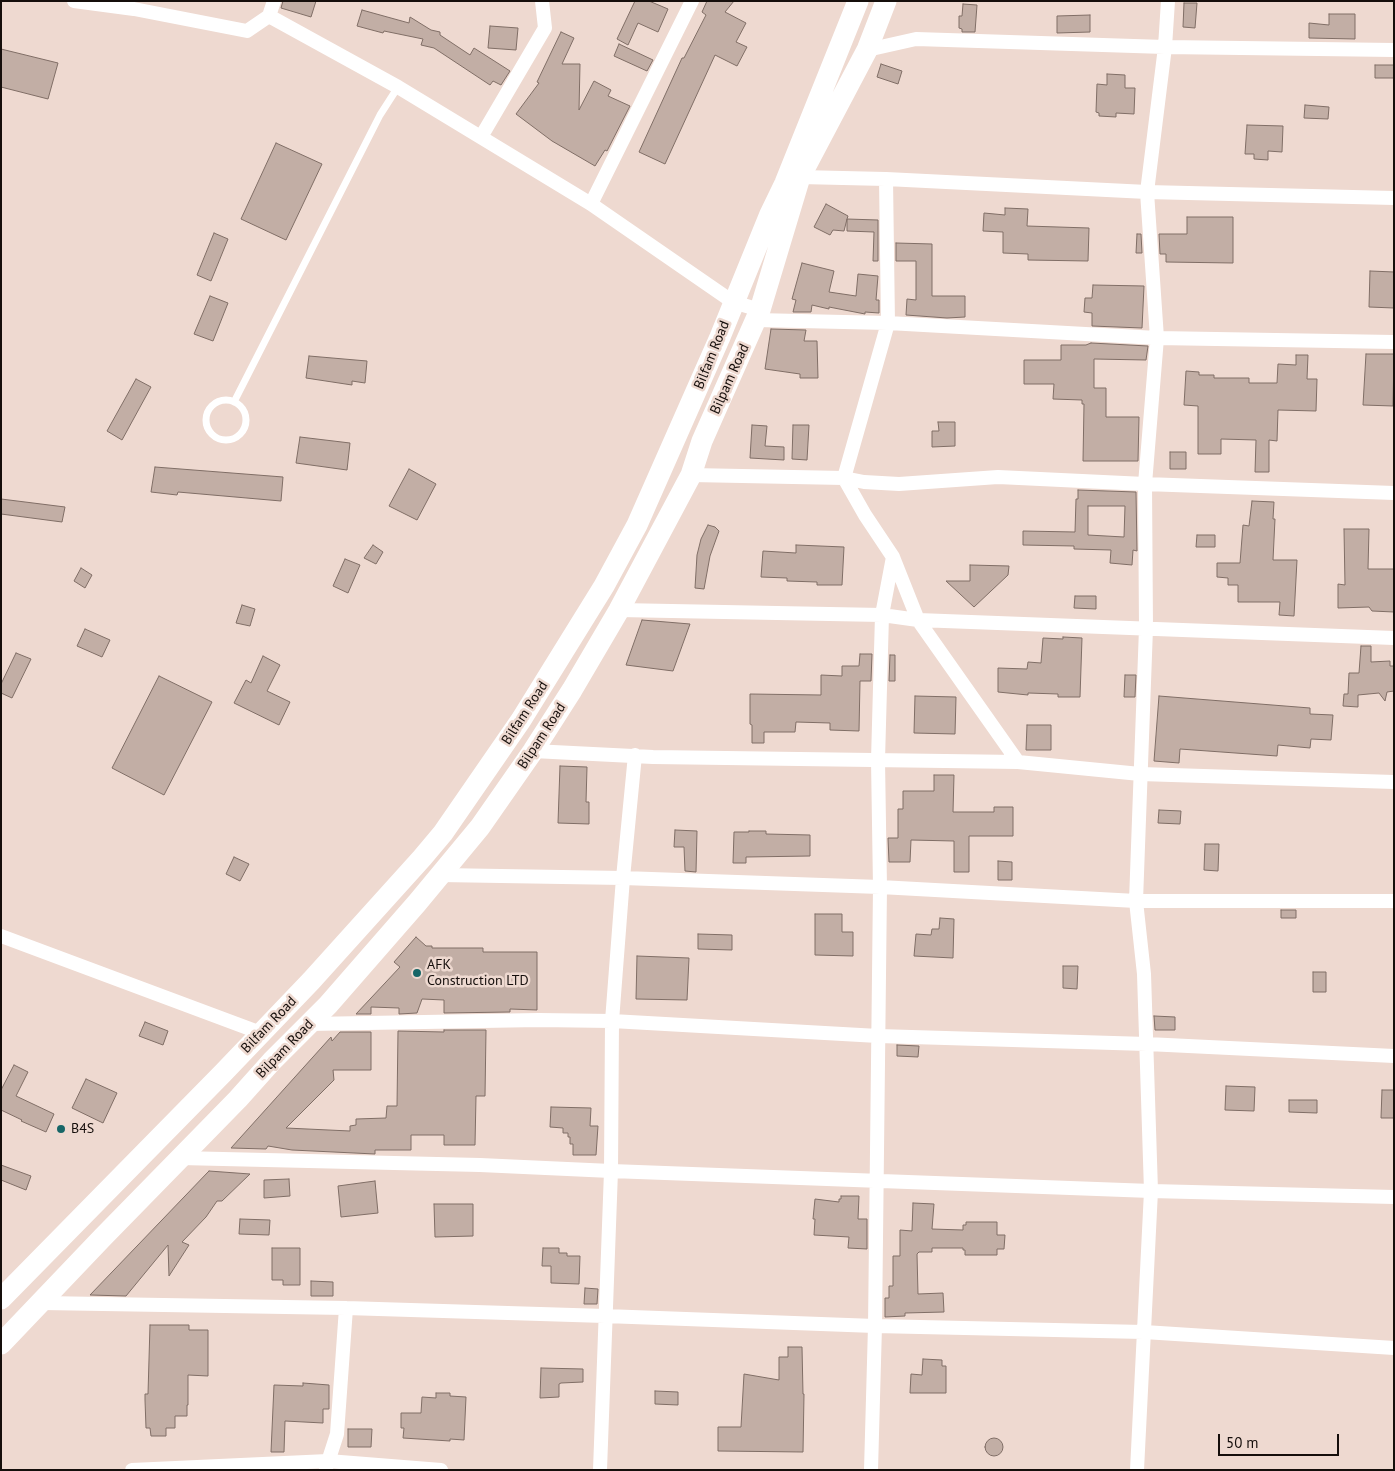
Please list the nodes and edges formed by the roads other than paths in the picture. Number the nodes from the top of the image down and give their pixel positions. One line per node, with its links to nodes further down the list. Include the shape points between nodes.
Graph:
1 (74, 1): 8 (street)
2 (274, 1): 9 (street)
3 (542, 1): 14 (street, via 545,28)
4 (692, 1): 19 (street)
5 (858, 1): 16 (main road, Bilfam Road)
6 (886, 1): 11 (main road, Bilpam Road)
7 (1168, 1): 10 (street)
8 (135, 5): 9 (street, via 247,31)
9 (268, 16): 13 (street)
10 (1165, 47): 11 (street, via 916,40); 12 (street); 17 (street)
11 (867, 50): 16 (main road, Bilpam Road)
12 (1394, 50)
13 (398, 87): 14 (street); 25 (lane, via 380,115)
14 (481, 137): 19 (street)
15 (886, 179): 16 (street); 17 (street); 22 (street)
16 (793, 180): 20 (main road, Bilfam Road, via 770,214); 21 (main road, Bilpam Road)
17 (1147, 192): 18 (street); 23 (street)
18 (1394, 198)
19 (591, 204): 20 (street)
20 (733, 302): 21 (street); 50 (main road, Bilfam Road, via 637,525 604,586 522,720 442,833)
21 (758, 315): 22 (street); 26 (main road, Bilpam Road, via 702,441)
22 (888, 323): 23 (street); 27 (street)
23 (1156, 338): 24 (street); 28 (street)
24 (1394, 342)
25 (234, 402): 25 (lane, via 221,401 210,409 206,422 218,438 231,439 245,425 244,412)
26 (691, 475): 27 (street); 31 (main road, Bilpam Road)
27 (844, 478): 28 (street, via 899,484 998,477); 30 (street)
28 (1145, 484): 29 (street); 34 (street)
29 (1394, 493)
30 (893, 557): 32 (street); 33 (street)
31 (619, 610): 32 (street); 36 (main road, Bilpam Road)
32 (882, 615): 33 (street); 38 (street)
33 (918, 620): 34 (street); 39 (street)
34 (1146, 628): 35 (street); 40 (street)
35 (1394, 638)
36 (533, 751): 37 (street); 42 (main road, Bilpam Road, via 480,827)
37 (635, 755): 38 (street); 43 (street)
38 (878, 760): 39 (street); 44 (street)
39 (1018, 762): 40 (street)
40 (1140, 774): 41 (street); 45 (street)
41 (1394, 782)
42 (440, 875): 43 (street); 49 (main road, Bilpam Road)
43 (623, 878): 44 (street); 48 (street)
44 (880, 888): 45 (street); 51 (street)
45 (1136, 901): 46 (street); 52 (street)
46 (1394, 901)
47 (1, 936): 50 (street)
48 (612, 1022): 49 (street); 51 (street); 55 (street)
49 (309, 1024): 54 (main road, Bilpam Road)
50 (261, 1033): 59 (main road, Bilfam Road)
51 (878, 1036): 52 (street); 56 (street)
52 (1147, 1044): 53 (street); 57 (street)
53 (1394, 1056)
54 (180, 1158): 55 (street); 60 (main road, Bilpam Road)
55 (611, 1171): 56 (street); 62 (street)
56 (877, 1180): 57 (street); 63 (street)
57 (1151, 1191): 58 (street); 64 (street)
58 (1394, 1197)
59 (1, 1299)
60 (42, 1303): 61 (street); 65 (main road, Bilpam Road)
61 (346, 1308): 62 (street); 67 (street, via 338,1434)
62 (605, 1316): 63 (street); 70 (street)
63 (875, 1326): 64 (street); 71 (street)
64 (1144, 1332): 66 (street); 72 (street)
65 (1, 1344)
66 (1394, 1348)
67 (326, 1466): 68 (street); 69 (street)
68 (132, 1470)
69 (441, 1470)
70 (600, 1470)
71 (871, 1470)
72 (1137, 1470)

